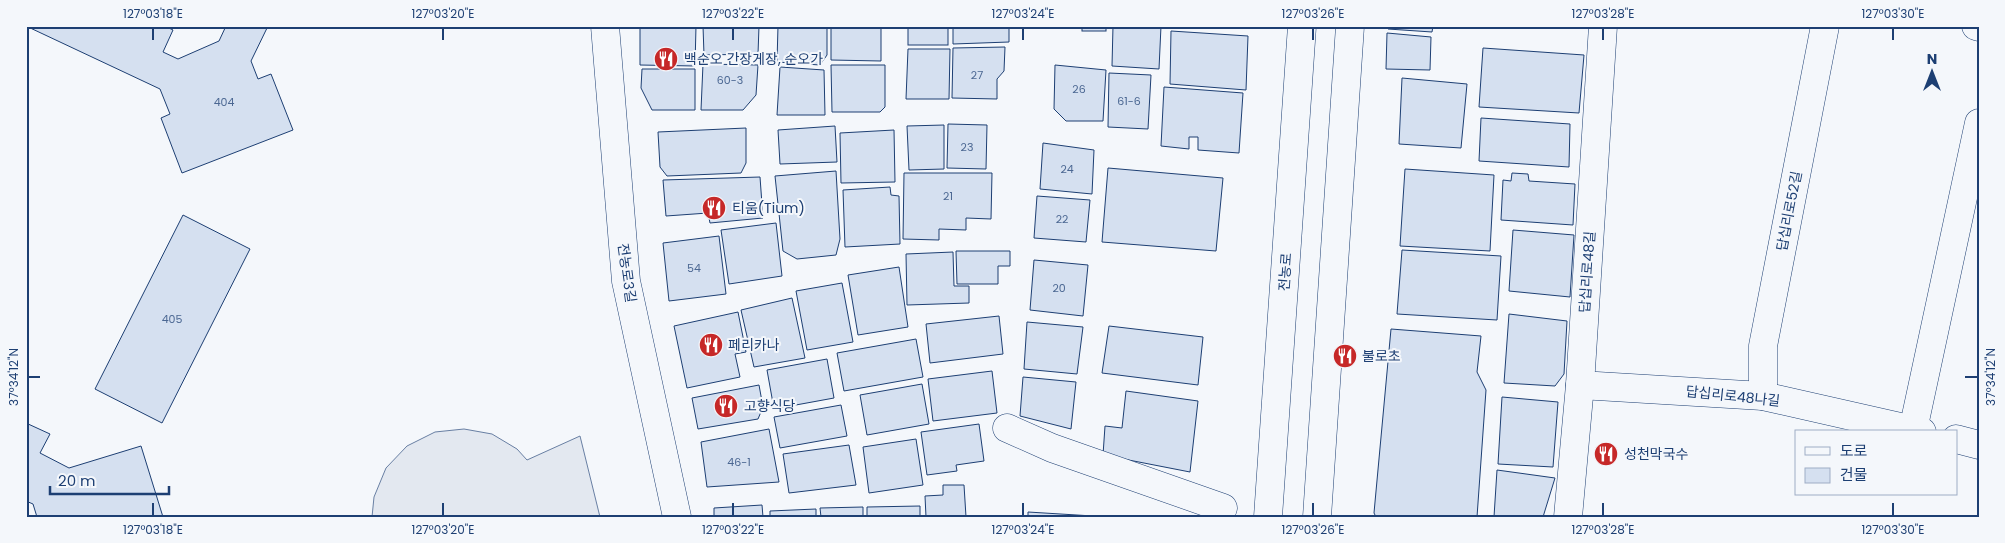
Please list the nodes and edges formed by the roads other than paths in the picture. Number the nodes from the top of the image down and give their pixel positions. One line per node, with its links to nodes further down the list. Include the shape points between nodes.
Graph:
1 (604, 26): 15 (street, 전농로3길, via 626,281)
2 (1302, 26): 16 (street, 전농로)
3 (1350, 26): 17 (street)
4 (1603, 26): 7 (street, 답십리로48길)
5 (1824, 26): 8 (street, 답십리로52길, via 1763,346)
6 (1979, 123): 11 (street, 답십리로48나길)
7 (1580, 384): 8 (street, 답십리로48나길); 18 (street, 답십리로48길)
8 (1763, 396): 10 (street, 답십리로48나길)
9 (1006, 428): 14 (street, via 1052,448)
10 (1913, 430)
11 (1917, 430)
12 (1958, 440): 13 (street)
13 (1979, 444)
14 (1223, 508)
15 (677, 517)
16 (1268, 517)
17 (1317, 517)
18 (1568, 517)

